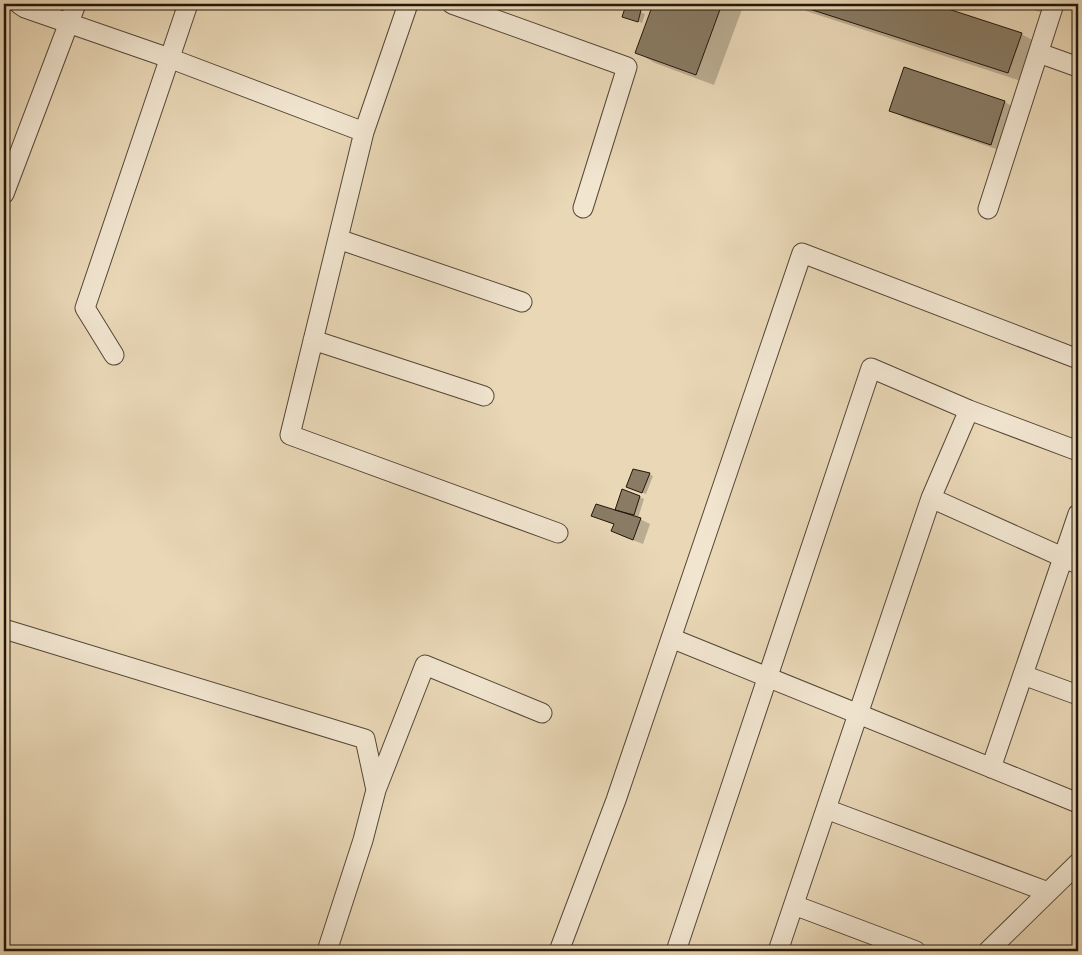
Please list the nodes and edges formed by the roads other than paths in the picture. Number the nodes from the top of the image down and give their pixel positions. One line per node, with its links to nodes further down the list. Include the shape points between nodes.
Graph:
1 (19, 4): 7 (street)
2 (76, 4): 7 (street)
3 (188, 4): 9 (street)
4 (408, 4): 11 (street)
5 (452, 4): 13 (street, via 627,67)
6 (1054, 4): 8 (street)
7 (69, 22): 9 (street); 12 (street)
8 (1039, 53): 10 (street); 14 (street)
9 (169, 58): 11 (street); 18 (street, via 85,308)
10 (1078, 67)
11 (364, 132): 15 (street)
12 (4, 194)
13 (583, 208)
14 (988, 209)
15 (338, 239): 16 (street); 17 (street)
16 (522, 302)
17 (313, 340): 20 (street); 25 (street, via 290,435)
18 (114, 355)
19 (1078, 359): 28 (street, via 802,253)
20 (484, 396)
21 (969, 410): 22 (street); 23 (street); 30 (street, via 871,368)
22 (1078, 451)
23 (931, 498): 26 (street); 33 (street)
24 (1078, 514): 26 (street)
25 (558, 533)
26 (1071, 562): 29 (street)
27 (4, 628): 35 (street, via 365,738)
28 (671, 638): 30 (street); 42 (street, via 616,800)
29 (1023, 675): 31 (street); 34 (street)
30 (768, 677): 33 (street); 43 (street)
31 (1078, 695)
32 (542, 713): 35 (street, via 425,665)
33 (858, 714): 34 (street); 37 (street)
34 (991, 768): 36 (street)
35 (376, 790): 41 (street)
36 (1078, 803)
37 (826, 809): 39 (street); 40 (street)
38 (1078, 863): 39 (street)
39 (1048, 892): 46 (street)
40 (794, 905): 44 (street); 45 (street)
41 (327, 951)
42 (559, 951)
43 (676, 951)
44 (778, 951)
45 (916, 951)
46 (988, 951)

